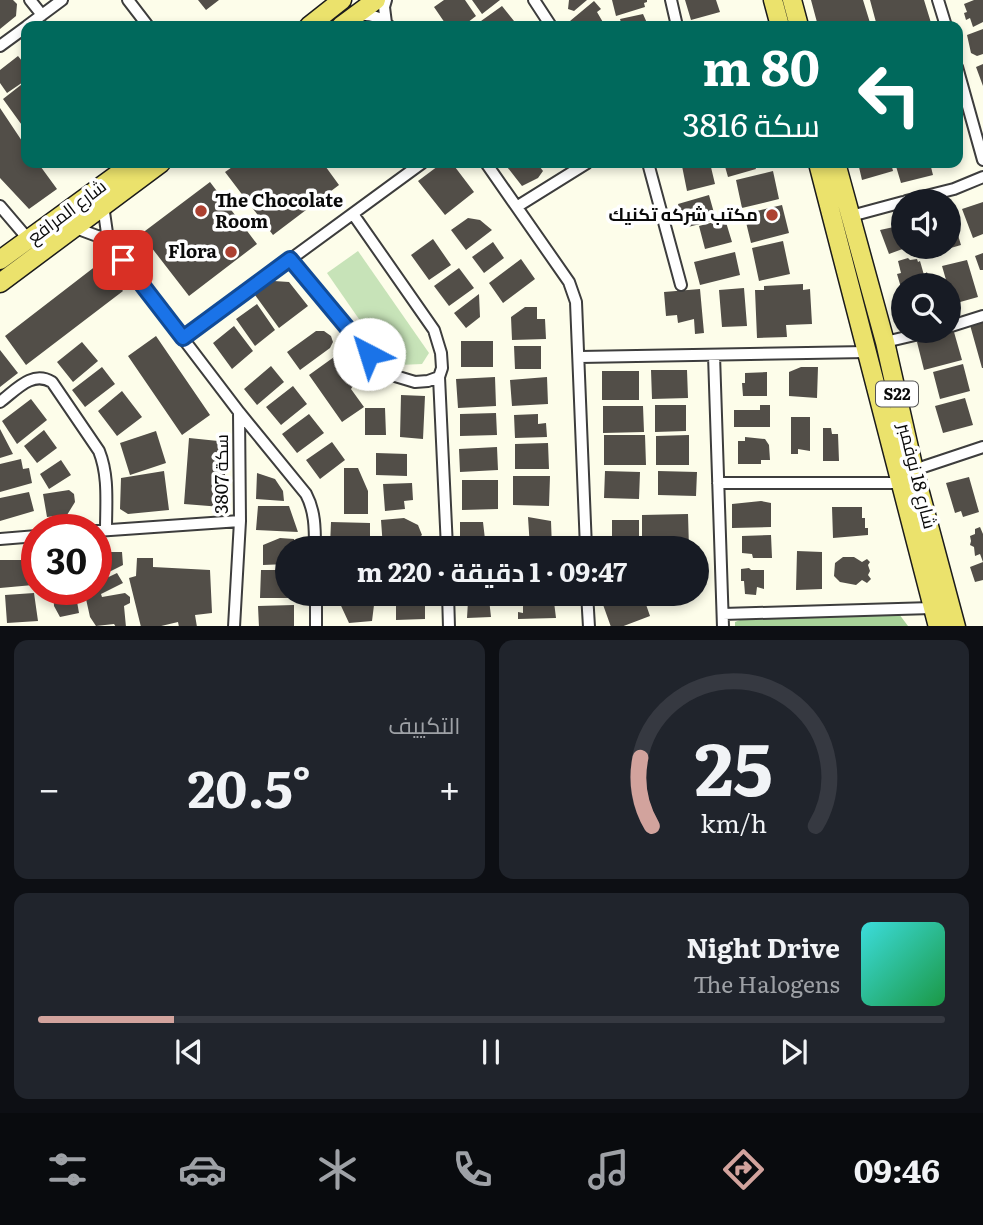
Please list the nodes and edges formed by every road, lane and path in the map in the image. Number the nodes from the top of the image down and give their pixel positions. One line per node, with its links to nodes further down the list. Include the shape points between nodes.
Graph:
1 (30, 0): 12 (street)
2 (62, 0): 12 (street)
3 (128, 0): 14 (street)
4 (342, 0): 15 (main road)
5 (376, 0): 16 (main road)
6 (386, 0): 19 (street)
7 (534, 0): 20 (street)
8 (671, 0): 21 (street)
9 (773, 0): 22 (main road)
10 (792, 0): 23 (main road)
11 (938, 0): 24 (street)
12 (42, 15): 13 (street)
13 (33, 21)
14 (144, 21)
15 (315, 21)
16 (347, 21)
17 (348, 21): 18 (street, via 364,14)
18 (381, 21)
19 (387, 21)
20 (548, 21)
21 (676, 21)
22 (779, 21)
23 (798, 21)
24 (944, 21)
25 (21, 30): 26 (street)
26 (0, 46)
27 (963, 88): 28 (street)
28 (983, 160)
29 (125, 168): 46 (main road, شارع المرافع)
30 (154, 168): 39 (main road)
31 (415, 168): 43 (street)
32 (490, 168): 41 (street)
33 (579, 168): 41 (street)
34 (649, 168): 51 (street)
35 (819, 168): 57 (main road, شارع 18 نوفمبر / S22)
36 (837, 168): 44 (main road, شارع 18 نوفمبر / S22)
37 (983, 177): 38 (street)
38 (954, 189)
39 (103, 205): 45 (main road); 47 (street, سكة 3807)
40 (0, 206): 46 (street)
41 (518, 206): 59 (street, via 573,290)
42 (891, 206): 44 (street)
43 (353, 214): 48 (street); 60 (street, via 434,330 441,353)
44 (850, 216): 56 (main road, شارع 18 نوفمبر / S22)
45 (73, 227): 47 (street); 50 (main road)
46 (29, 240): 49 (main road, شارع المرافع)
47 (108, 240): 54 (street, سكة 3807)
48 (290, 259): 54 (street); 60 (street, via 384,373 415,382)
49 (0, 260)
50 (0, 283)
51 (681, 285)
52 (983, 316): 53 (street)
53 (961, 323)
54 (183, 338): 62 (street, سكة 3807)
55 (891, 341): 56 (street)
56 (885, 342): 64 (main road, شارع 18 نوفمبر / S22)
57 (866, 352): 58 (street); 64 (main road, شارع 18 نوفمبر / S22)
58 (714, 355): 59 (street); 65 (street)
59 (580, 358): 71 (street)
60 (439, 377): 70 (street)
61 (0, 402): 66 (street, via 32,378 43,376 52,382 104,463)
62 (239, 412): 67 (street, سكة 3807); 69 (street, via 306,494 312,504)
63 (983, 447): 64 (street)
64 (908, 477): 65 (street); 77 (main road, شارع 18 نوفمبر / S22); 85 (main road, شارع 18 نوفمبر / S22)
65 (718, 483): 78 (street)
66 (103, 514)
67 (240, 521): 68 (street); 79 (street, سكة 3807)
68 (112, 530)
69 (315, 536)
70 (446, 536)
71 (586, 536)
72 (21, 537): 73 (street)
73 (0, 538)
74 (316, 606): 80 (street)
75 (448, 606): 81 (street)
76 (588, 606): 82 (street)
77 (932, 608): 78 (street); 84 (main road, شارع 18 نوفمبر / S22)
78 (723, 614): 83 (street)
79 (234, 626)
80 (316, 626)
81 (449, 626)
82 (589, 626)
83 (723, 626)
84 (937, 626)
85 (956, 626)

